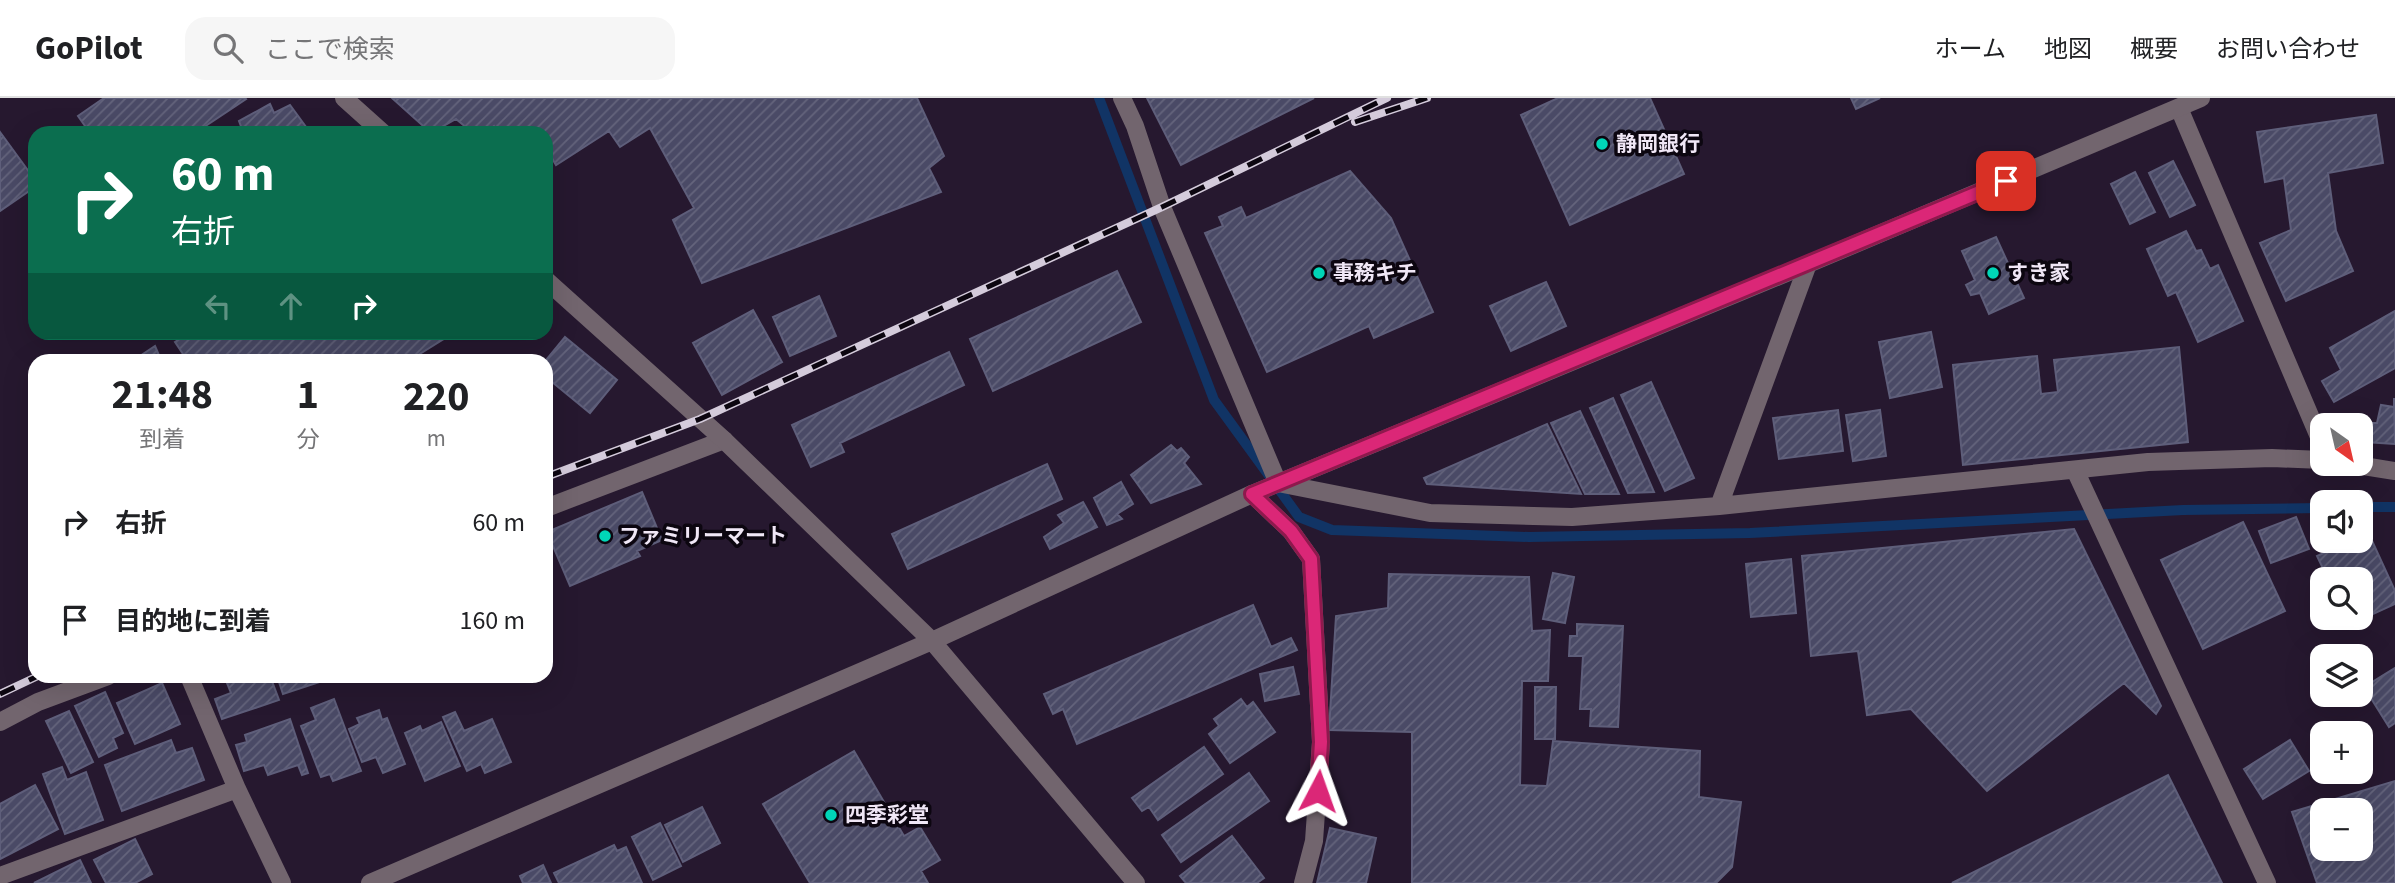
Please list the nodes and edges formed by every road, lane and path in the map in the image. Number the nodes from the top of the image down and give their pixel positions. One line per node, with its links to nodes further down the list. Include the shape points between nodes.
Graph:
1 (344, 98): 5 (street)
2 (1122, 98): 14 (street, via 1136,125 1162,207)
3 (2201, 98): 4 (street)
4 (2179, 107): 6 (street); 8 (street)
5 (375, 126)
6 (1808, 264): 14 (street); 17 (street)
7 (553, 286): 9 (street)
8 (2310, 416)
9 (724, 440): 16 (street); 18 (street)
10 (2310, 460): 12 (street, via 2148,462)
11 (2373, 468): 13 (street)
12 (2075, 470): 17 (street); 28 (street)
13 (2395, 471)
14 (1278, 483): 15 (street); 17 (street, via 1430,513 1572,517)
15 (1252, 494): 18 (street); 27 (street, via 1291,531 1311,559 1321,742 1314,841)
16 (553, 505)
17 (1719, 506)
18 (932, 641): 25 (street); 26 (street)
19 (89, 683): 21 (street)
20 (192, 683): 22 (street)
21 (0, 722)
22 (237, 789): 23 (street); 24 (street)
23 (0, 876)
24 (282, 883)
25 (370, 883)
26 (1136, 883)
27 (1303, 883)
28 (2267, 883)

